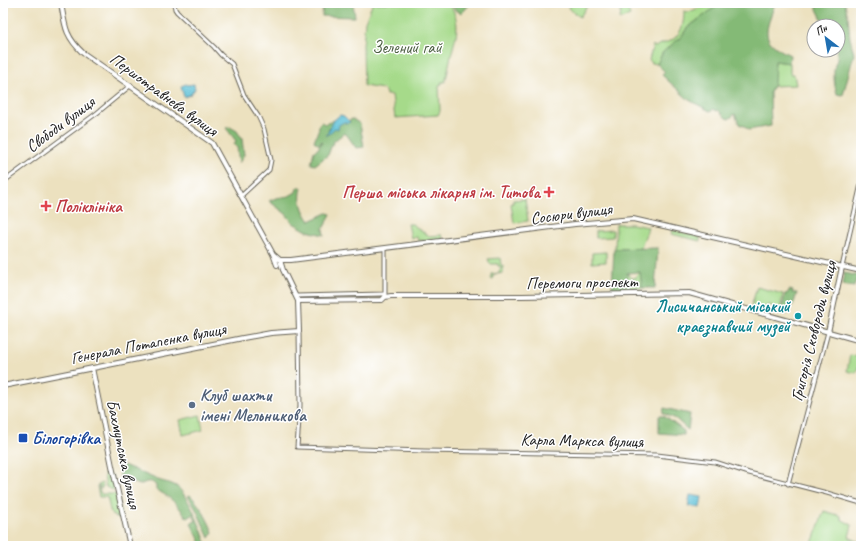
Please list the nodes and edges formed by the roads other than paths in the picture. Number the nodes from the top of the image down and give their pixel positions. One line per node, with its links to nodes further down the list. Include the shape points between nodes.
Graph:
1 (61, 3): 3 (main road, Першотравнева вулиця, via 66,31 72,42 83,53)
2 (174, 3): 6 (street, via 177,12 232,64 244,95 258,116 265,134 271,160 269,170)
3 (131, 85): 4 (street, Свободи вулиця); 6 (main road, Першотравнева вулиця, via 212,143)
4 (3, 182)
5 (861, 184): 9 (street, Григорія Сковороди вулиця)
6 (241, 196): 8 (main road, Першотравнева вулиця)
7 (385, 249): 8 (main road, Сосюри вулиця); 9 (main road, Сосюри вулиця, via 570,225 633,220); 11 (street)
8 (279, 262): 12 (main road, Першотравнева вулиця)
9 (842, 267): 10 (main road, Сосюри вулиця); 14 (main road, Григорія Сковороди вулиця)
10 (861, 271)
11 (384, 295): 12 (main road, Перемоги проспект, via 382,300); 14 (main road, Перемоги проспект, via 689,293)
12 (298, 298): 13 (main road, Першотравнева вулиця)
13 (299, 331): 16 (main road, Генерала Потапенка вулиця, via 271,332); 18 (street, Першотравнева вулиця, via 300,406)
14 (828, 332): 15 (main road, Перемоги проспект); 19 (street, Григорія Сковороди вулиця)
15 (861, 341)
16 (92, 368): 17 (main road, Генерала Потапенка вулиця); 21 (main road, Бахмутська вулиця)
17 (3, 386)
18 (297, 448): 19 (street, Карла Маркса вулиця, via 657,455 714,462)
19 (788, 484): 20 (street, Карла Маркса вулиця)
20 (861, 503)
21 (130, 546)

